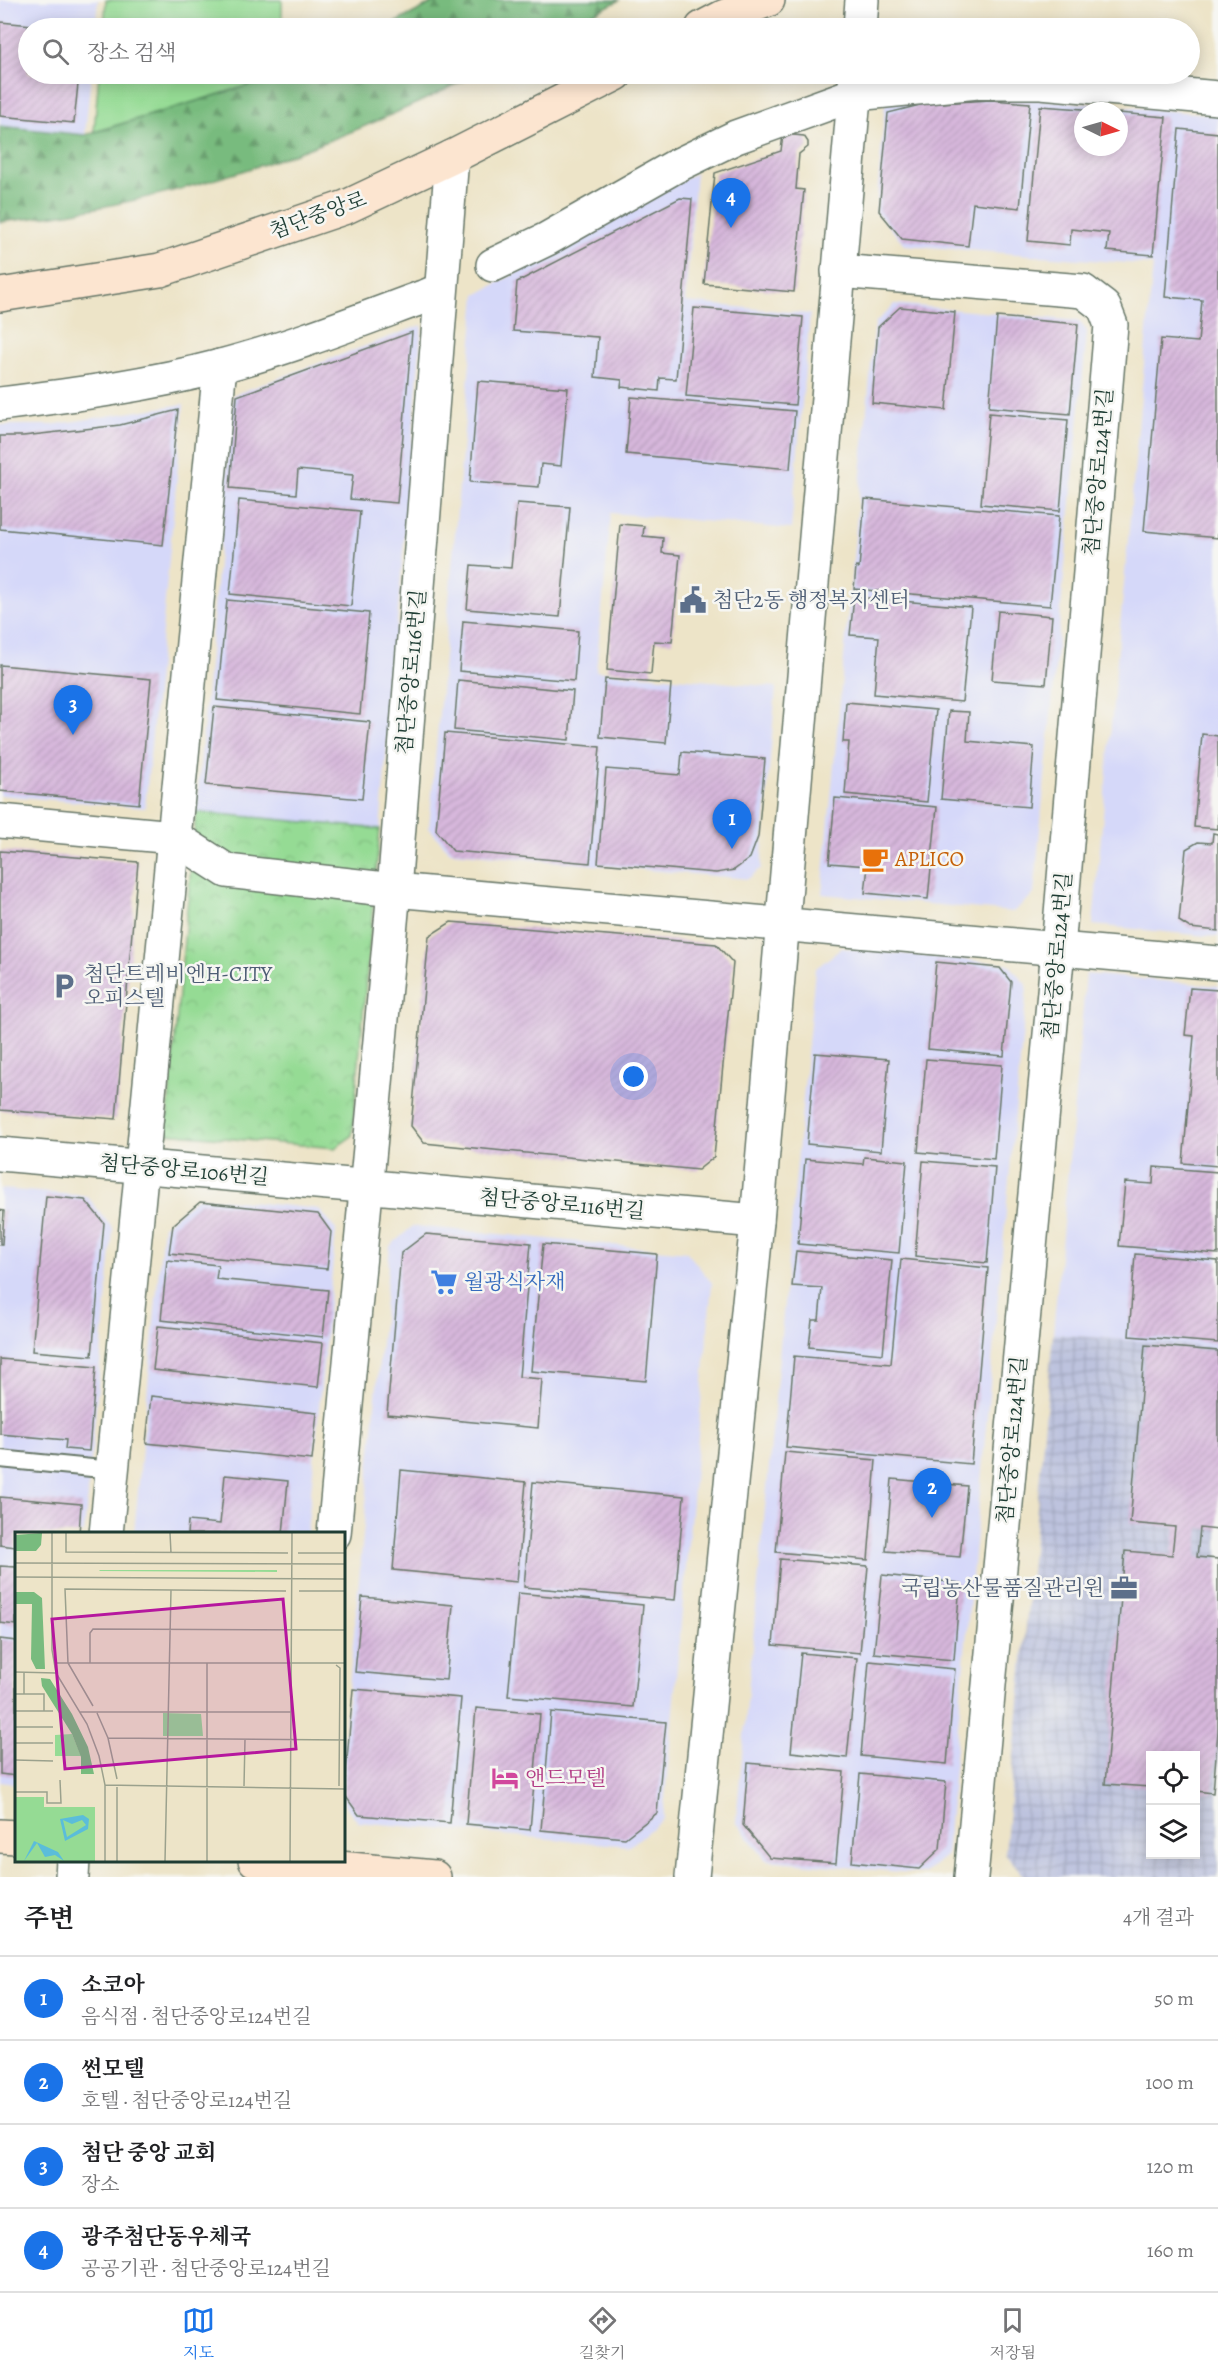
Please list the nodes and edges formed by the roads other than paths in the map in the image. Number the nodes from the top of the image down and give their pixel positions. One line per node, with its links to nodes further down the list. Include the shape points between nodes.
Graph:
1 (768, 0): 3 (street)
2 (862, 0): 4 (street)
3 (721, 18)
4 (861, 18)
5 (596, 84): 9 (street, 첨단중앙로)
6 (855, 84): 10 (street, via 674,167); 11 (street)
7 (1063, 84): 8 (street)
8 (1218, 98)
9 (452, 157): 13 (street, 첨단중앙로, via 346,207 160,270); 18 (street, 첨단중앙로116번길)
10 (493, 265)
11 (838, 271): 19 (street); 20 (street, 첨단중앙로124번길, via 1083,291 1104,307 1111,325)
12 (434, 293): 14 (street, via 338,329)
13 (0, 295)
14 (220, 366): 15 (street, via 78,395); 17 (street)
15 (0, 404)
16 (0, 821): 17 (street)
17 (174, 837): 18 (street, via 227,871); 23 (street)
18 (394, 890): 19 (street); 24 (street, 첨단중앙로116번길)
19 (782, 925): 20 (street); 25 (street)
20 (1058, 949): 21 (street); 38 (street, 첨단중앙로124번길)
21 (1218, 963)
22 (0, 1154): 23 (street, 첨단중앙로106번길)
23 (141, 1166): 24 (street, 첨단중앙로106번길); 27 (street)
24 (368, 1186): 25 (street, 첨단중앙로116번길); 29 (street, 첨단중앙로116번길)
25 (757, 1221): 37 (street)
26 (0, 1459): 27 (lane)
27 (112, 1470): 28 (street)
28 (106, 1532)
29 (334, 1532)
30 (0, 1836): 31 (street)
31 (15, 1837)
32 (73, 1862): 35 (street)
33 (286, 1862): 34 (street)
34 (302, 1863): 36 (street)
35 (72, 1877)
36 (434, 1877)
37 (692, 1877)
38 (971, 1877)

